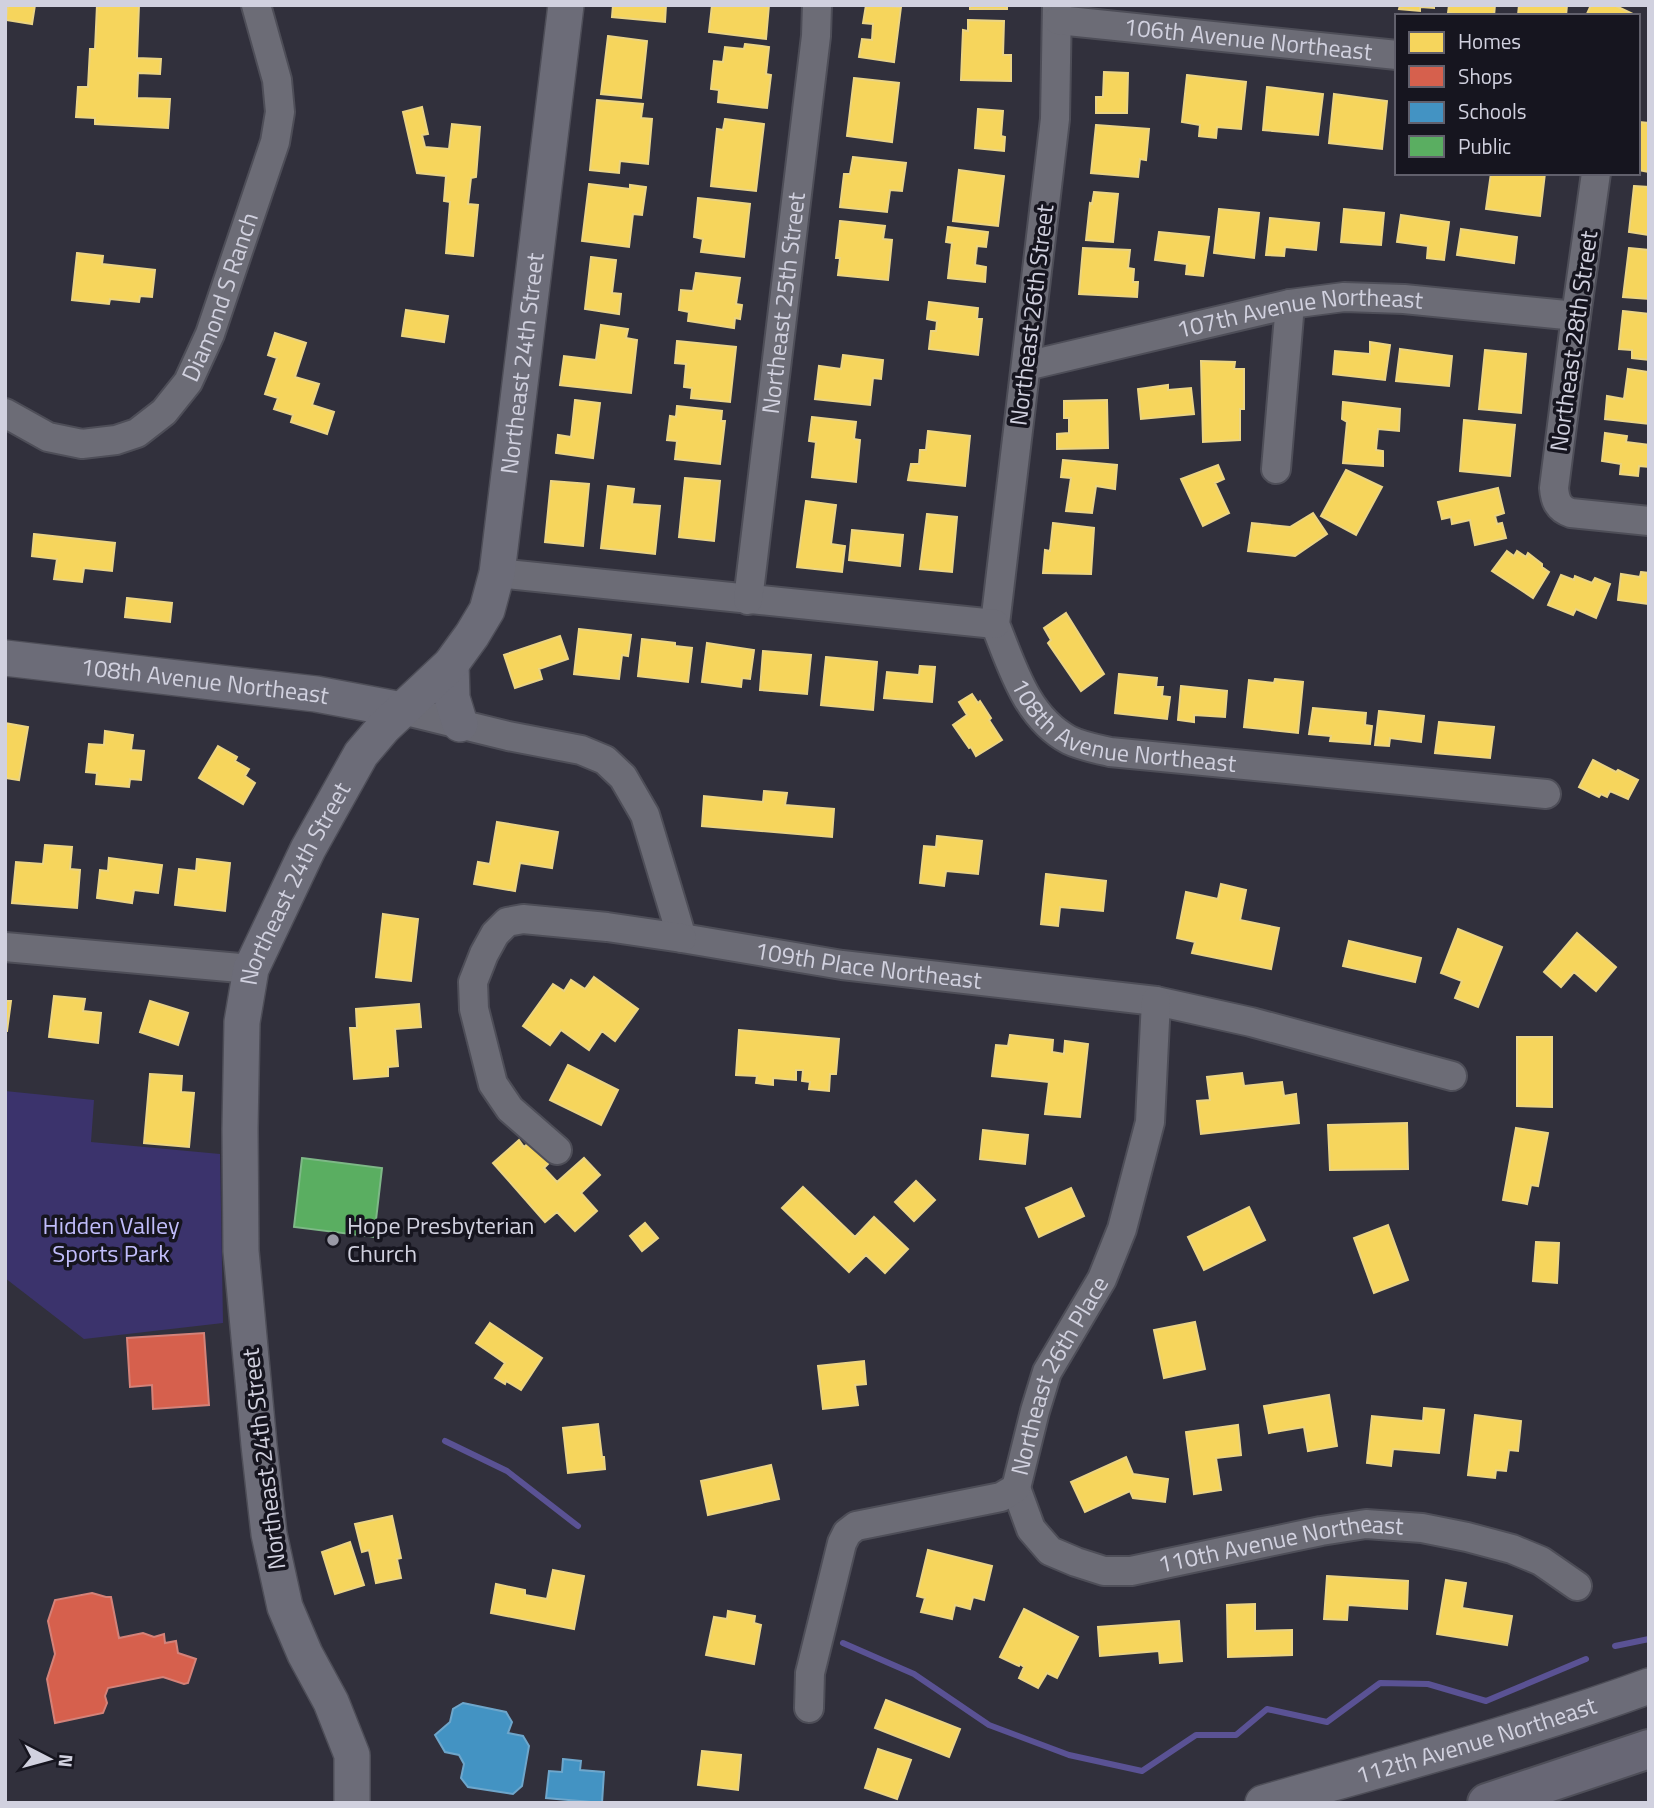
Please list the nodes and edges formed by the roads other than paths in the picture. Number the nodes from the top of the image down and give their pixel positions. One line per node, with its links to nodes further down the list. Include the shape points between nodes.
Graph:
1 (256, 5): 10 (street, Diamond S Ranch, via 277,80 280,112 275,142 210,334 188,382 164,412 137,433 116,440 82,444 48,437)
2 (566, 5): 13 (main road, Northeast 24th Street)
3 (817, 5): 14 (street, Northeast 25th Street)
4 (1057, 13): 5 (street, 106th Avenue Northeast); 9 (street, Northeast 26th Street, via 1055,120)
5 (1395, 55)
6 (1596, 175): 8 (street, Northeast 28th Street)
7 (1290, 304): 8 (street, 107th Avenue Northeast, via 1344,297 1404,299); 9 (street, 107th Avenue Northeast); 11 (street)
8 (1576, 316): 12 (street, Northeast 28th Street, via 1555,500 1571,513)
9 (1026, 366): 15 (street, Northeast 26th Street)
10 (5, 413)
11 (1276, 468)
12 (1649, 521)
13 (497, 573): 14 (street); 17 (main road, Northeast 24th Street, via 487,610)
14 (748, 600): 15 (street)
15 (995, 624): 22 (street, 108th Avenue Northeast, via 1032,709 1069,741 1110,752)
16 (5, 658): 18 (main road, 108th Avenue Northeast)
17 (451, 664): 19 (main road, Northeast 24th Street); 20 (main road, via 452,698)
18 (316, 694): 19 (main road, 108th Avenue Northeast); 21 (main road, via 343,712)
19 (402, 710): 20 (street); 21 (main road, Northeast 24th Street)
20 (460, 724): 23 (street, via 581,750 604,760 623,777 646,815)
21 (361, 754): 25 (main road, Northeast 24th Street, via 308,849)
22 (1546, 794)
23 (682, 938): 26 (street, 109th Place Northeast, via 842,965); 28 (street, 109th Place Northeast, via 523,919 507,922 495,934 473,982 474,1009 493,1084 510,1109)
24 (5, 947): 25 (street)
25 (251, 969): 34 (main road, Northeast 24th Street, via 242,1022 242,1251 269,1534 285,1607 352,1755)
26 (1156, 1001): 27 (street, 109th Place Northeast); 29 (street, Northeast 26th Place, via 1150,1122 1122,1229 1102,1279 1047,1372)
27 (1452, 1076)
28 (557, 1150)
29 (1016, 1488): 30 (street, 110th Avenue Northeast, via 1031,1529 1050,1551 1104,1571 1131,1571 1366,1524 1422,1528 1512,1549 1541,1561); 32 (street, Northeast 26th Place, via 1001,1497 856,1526 847,1533 810,1673)
30 (1577, 1586)
31 (1649, 1686): 35 (main road, 112th Avenue Northeast, via 1485,1740)
32 (809, 1708)
33 (1649, 1749): 36 (highway)
34 (352, 1803)
35 (1263, 1803)
36 (1487, 1803)

